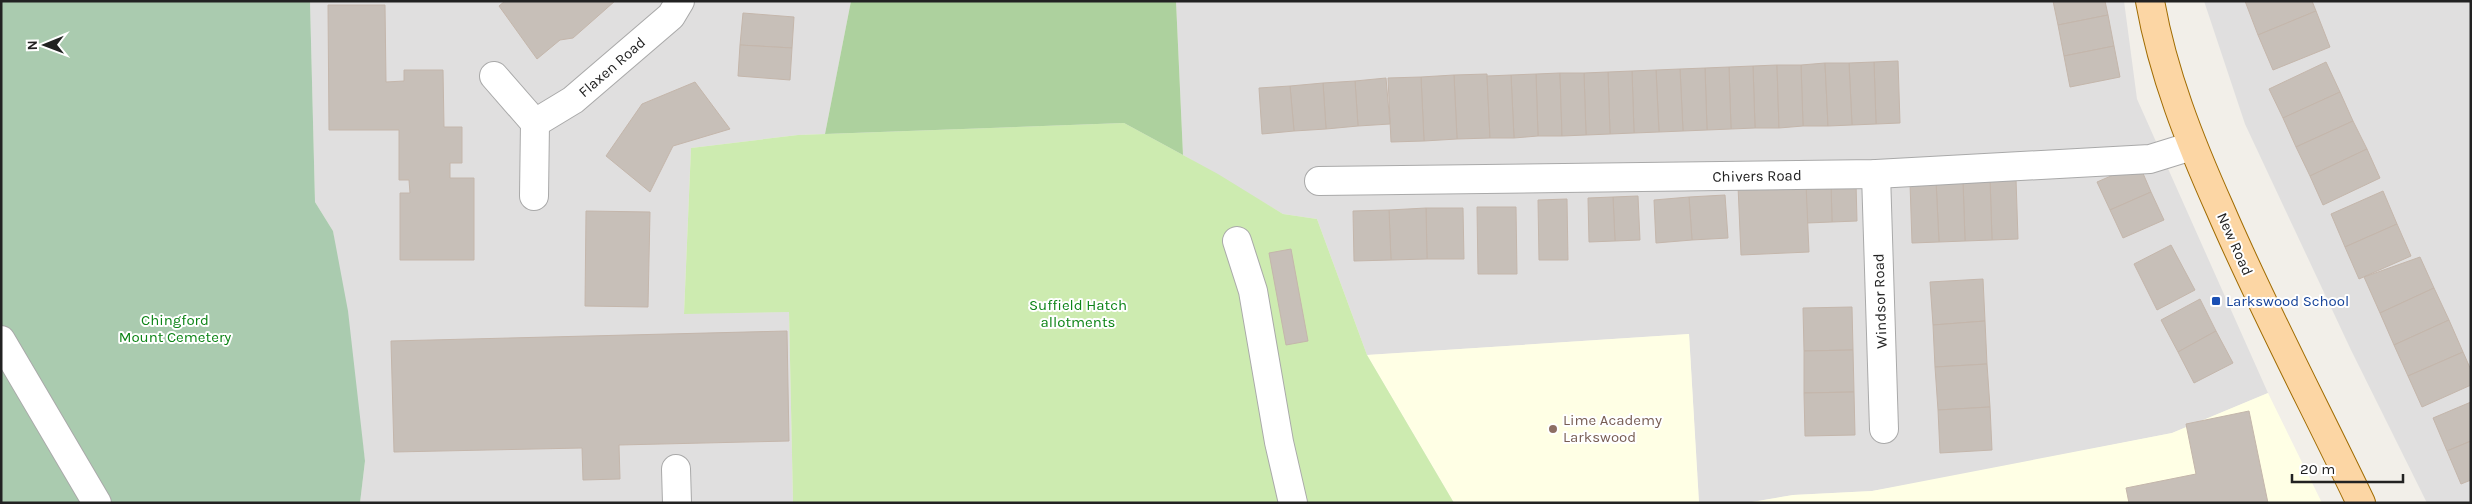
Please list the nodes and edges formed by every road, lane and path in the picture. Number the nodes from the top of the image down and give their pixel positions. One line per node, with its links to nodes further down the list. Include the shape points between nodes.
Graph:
1 (680, 1): 4 (street, Flaxen Road, via 671,16 573,100)
2 (2150, 1): 5 (main road, New Road, via 2165,68)
3 (494, 76): 4 (street)
4 (535, 123): 8 (street)
5 (2192, 146): 6 (street, Chivers Road, via 2150,159); 16 (main road, New Road, via 2247,271)
6 (1876, 174): 7 (street, Chivers Road); 11 (street, Windsor Road)
7 (1319, 181)
8 (534, 196)
9 (1237, 241): 15 (street, via 1253,291)
10 (1, 340): 13 (street)
11 (1884, 429)
12 (676, 469): 14 (street)
13 (97, 503)
14 (677, 503)
15 (1293, 503)
16 (2361, 503)

